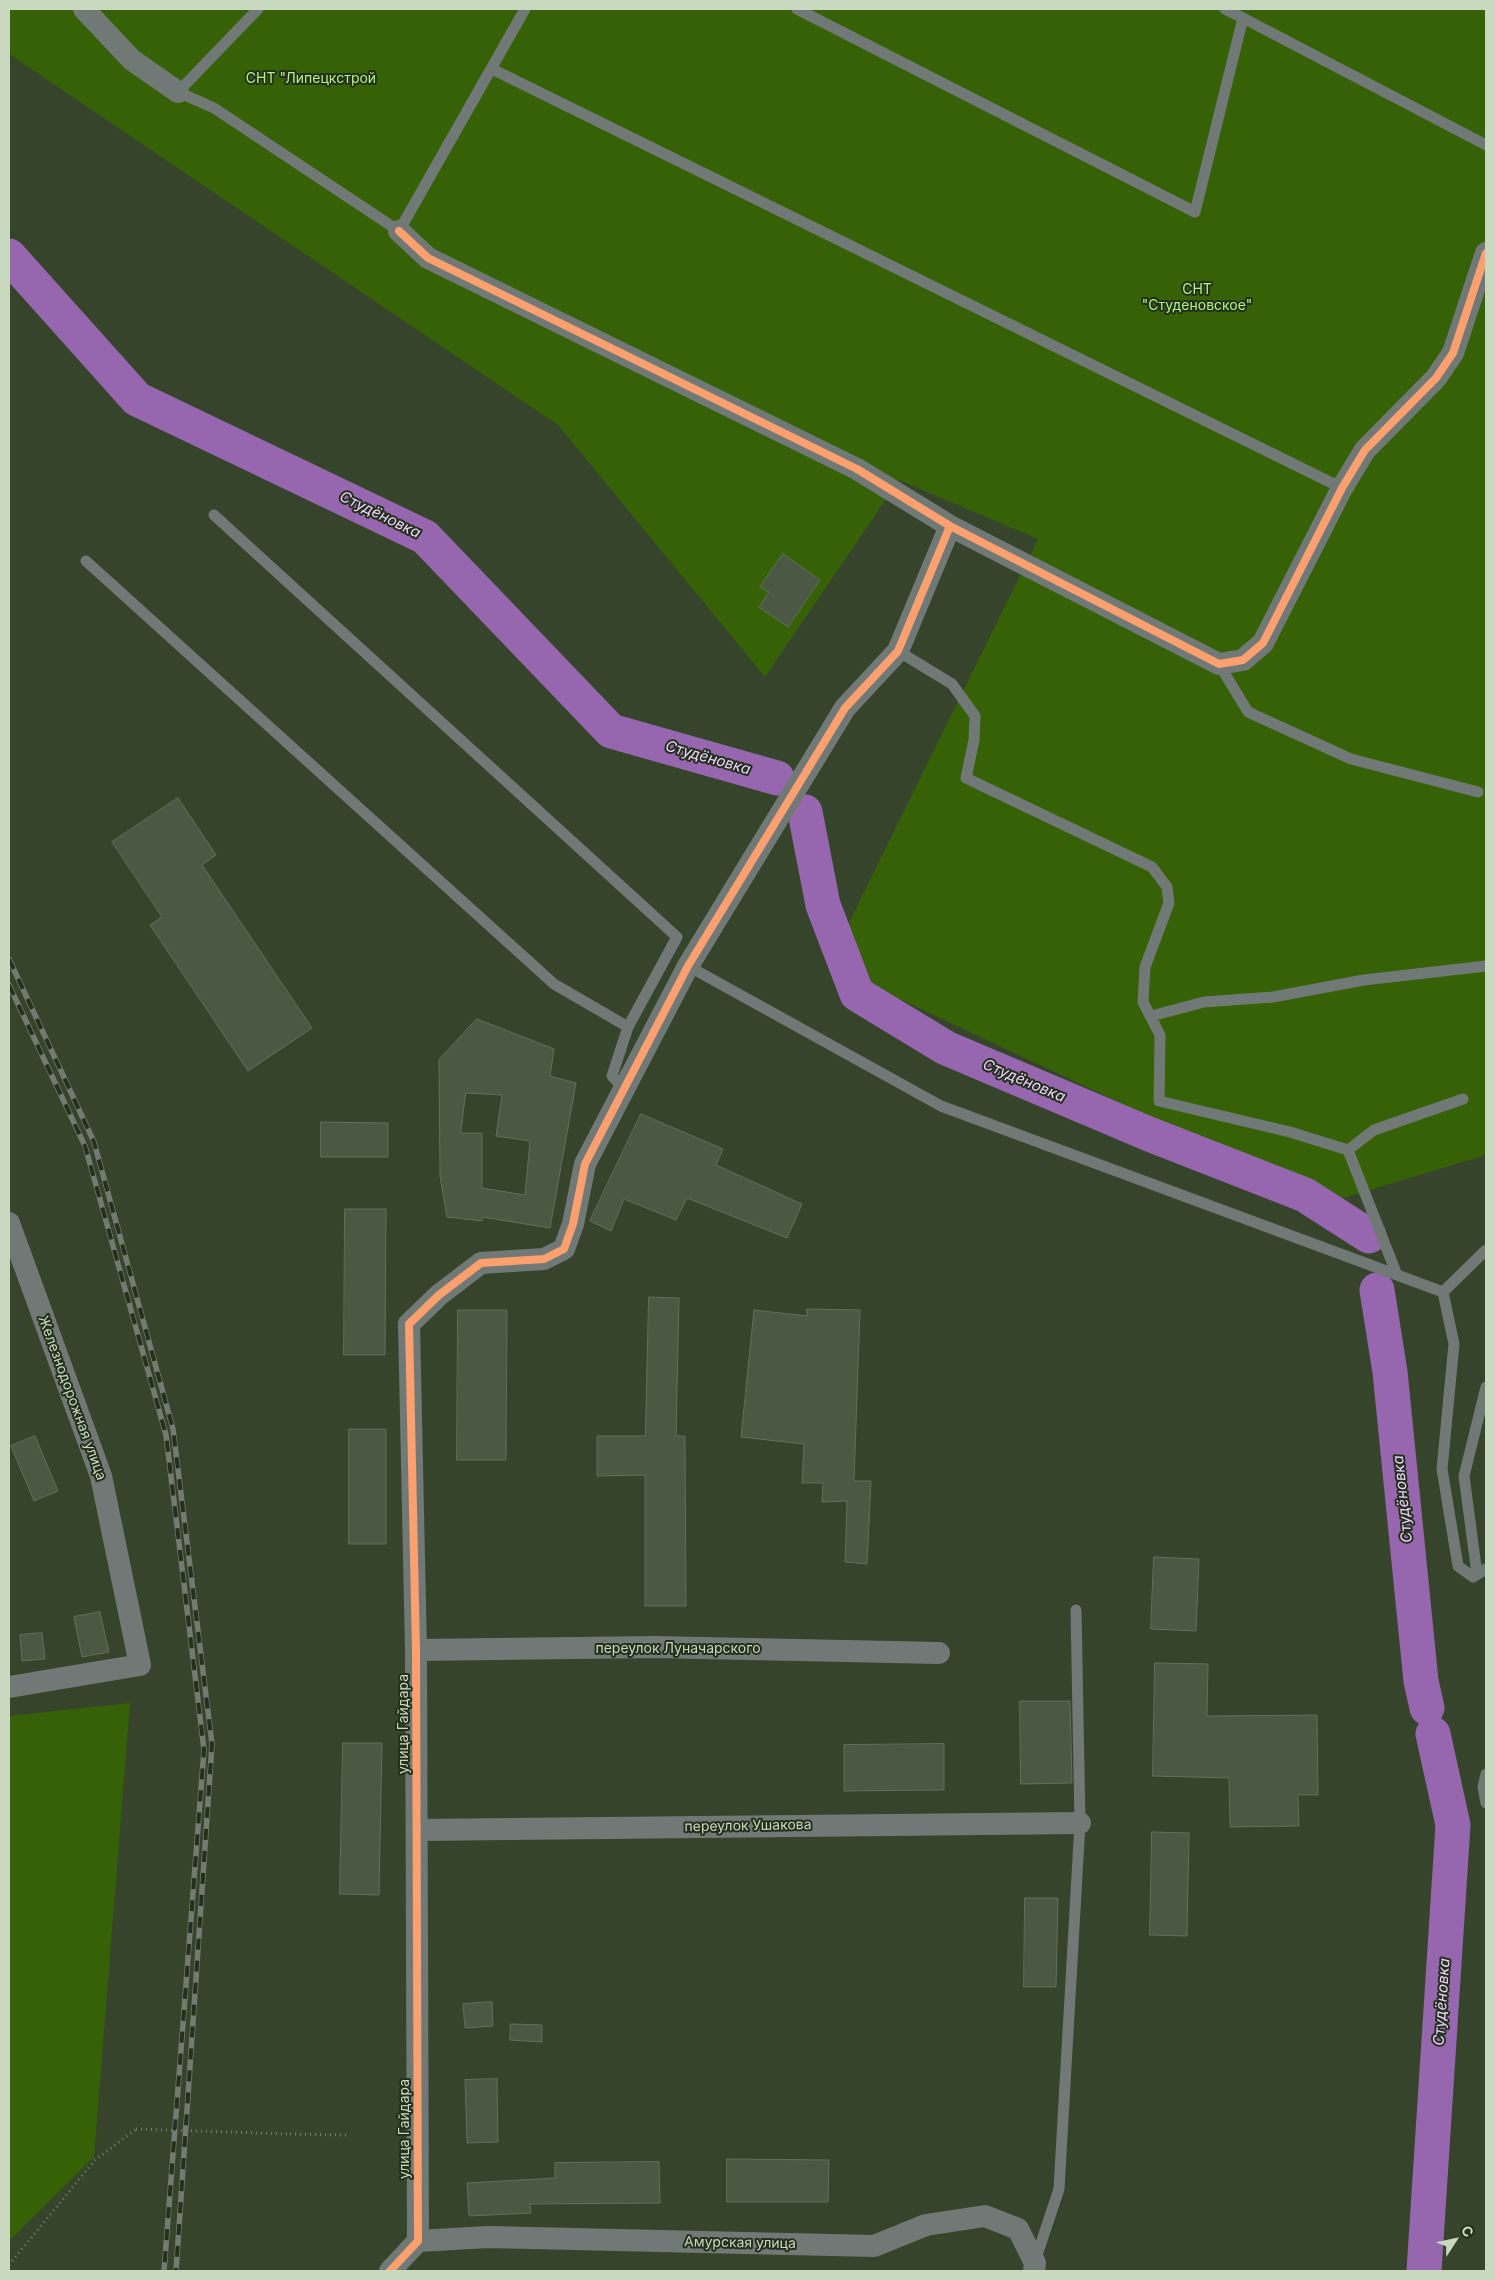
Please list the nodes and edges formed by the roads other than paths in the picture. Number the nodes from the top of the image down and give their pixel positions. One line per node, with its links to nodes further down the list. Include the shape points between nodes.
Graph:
1 (84, 9): 8 (street, via 132,60)
2 (258, 9): 8 (lane)
3 (525, 9): 7 (lane)
4 (797, 9): 6 (lane, via 1195,212)
5 (1225, 9): 6 (lane)
6 (1243, 18): 9 (lane)
7 (492, 69): 10 (lane); 12 (lane)
8 (178, 92): 10 (lane, via 214,108)
9 (1486, 145)
10 (400, 231): 14 (street, via 428,258 858,469)
11 (1486, 253): 12 (street, via 1453,353 1436,378 1365,450)
12 (1342, 488): 17 (street, via 1263,643 1243,660)
13 (214, 515): 22 (lane, via 677,938)
14 (950, 526): 16 (street); 17 (street)
15 (86, 561): 22 (lane, via 554,984)
16 (898, 651): 19 (street, via 846,708); 21 (lane, via 952,684 974,716 974,740 966,778 1152,868 1167,887 1169,904 1145,967 1143,1002)
17 (1218, 664): 18 (lane, via 1248,712 1351,759)
18 (1478, 792)
19 (688, 966): 23 (street); 28 (lane, via 942,1106)
20 (1486, 966): 21 (lane, via 1364,980 1273,997 1204,1002)
21 (1151, 1016): 25 (lane, via 1160,1035 1159,1101 1290,1132)
22 (628, 1027): 23 (lane, via 612,1076)
23 (624, 1089): 33 (street, улица Гайдара, via 585,1164 573,1224 564,1249 544,1259 481,1263 439,1295 409,1324)
24 (1463, 1099): 25 (lane, via 1374,1130)
25 (1348, 1150): 28 (lane)
26 (9, 1223): 35 (street, Железнодорожная улица, via 101,1476 140,1665)
27 (1486, 1250): 29 (lane)
28 (1397, 1274): 29 (lane)
29 (1443, 1292): 31 (lane, via 1454,1344 1442,1469 1458,1566 1472,1577)
30 (1486, 1387): 31 (lane, via 1464,1476)
31 (1481, 1572)
32 (1076, 1610): 38 (lane)
33 (416, 1650): 34 (street, переулок Луначарского, via 654,1647); 39 (street, улица Гайдара)
34 (939, 1652)
35 (9, 1687)
36 (1486, 1774): 37 (lane, via 1483,1787)
37 (1486, 1803)
38 (1080, 1823): 39 (street, переулок Ушакова); 41 (lane, via 1059,2189)
39 (417, 1830): 40 (street, улица Гайдара)
40 (418, 2241): 41 (street, Амурская улица, via 488,2237 874,2246 926,2225 985,2216 1018,2229); 42 (street)
41 (1034, 2267)
42 (390, 2271)

